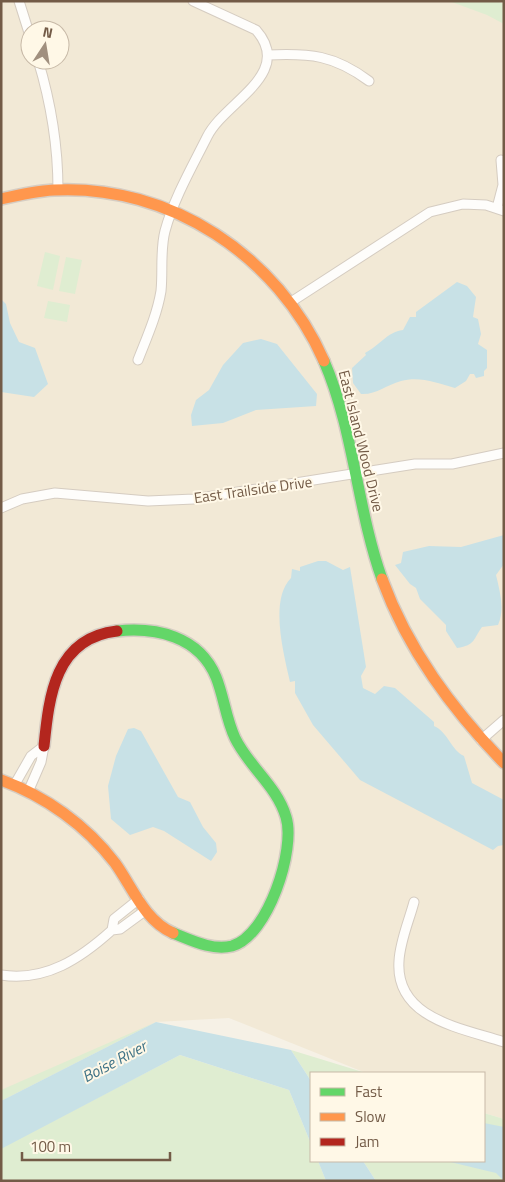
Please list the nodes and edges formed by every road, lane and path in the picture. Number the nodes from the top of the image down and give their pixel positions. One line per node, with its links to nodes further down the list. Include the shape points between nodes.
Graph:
1 (19, 1): 3 (street)
2 (193, 1): 4 (street, via 256,30 264,38)
3 (25, 20)
4 (268, 55): 6 (street, via 300,54 328,58 350,66); 10 (street, via 260,80 208,134)
5 (41, 70): 8 (street, via 50,99 57,148)
6 (369, 81)
7 (501, 160): 11 (street, via 503,185)
8 (58, 190): 9 (street, East Island Wood Drive); 10 (street, East Island Wood Drive, via 126,196)
9 (1, 200)
10 (172, 209): 12 (street, East Island Wood Drive, via 235,245 269,275); 13 (street, via 165,232 159,300)
11 (500, 209): 12 (street, via 463,204 430,212)
12 (291, 302): 15 (street, East Island Wood Drive, via 315,340 332,382)
13 (138, 360)
14 (504, 453): 15 (street, East Trailside Drive, via 452,464 415,464)
15 (354, 475): 16 (street, East Trailside Drive, via 171,501 55,494 22,499); 18 (street, East Island Wood Drive, via 375,558 401,622 435,682)
16 (1, 508)
17 (504, 720): 18 (street)
18 (481, 740): 20 (street, East Island Wood Drive)
19 (44, 746): 22 (street, via 31,756); 23 (street); 26 (street, via 54,679 64,661 94,637 125,630 171,634 197,648 206,658 215,674 229,724 241,751 280,801 287,820 288,837 281,873 267,914 252,935 241,942 207,946 166,930)
20 (504, 763)
21 (1, 780): 22 (street)
22 (15, 784): 23 (street)
23 (28, 792): 24 (street, via 60,811 92,838 117,866)
24 (139, 899): 26 (street); 27 (street, via 114,919)
25 (414, 902): 29 (street, via 399,962 400,981 409,998 420,1011 433,1019)
26 (146, 910): 27 (street, via 120,929)
27 (112, 930): 28 (street, via 80,957 55,969 22,976)
28 (1, 975)
29 (504, 1042)

